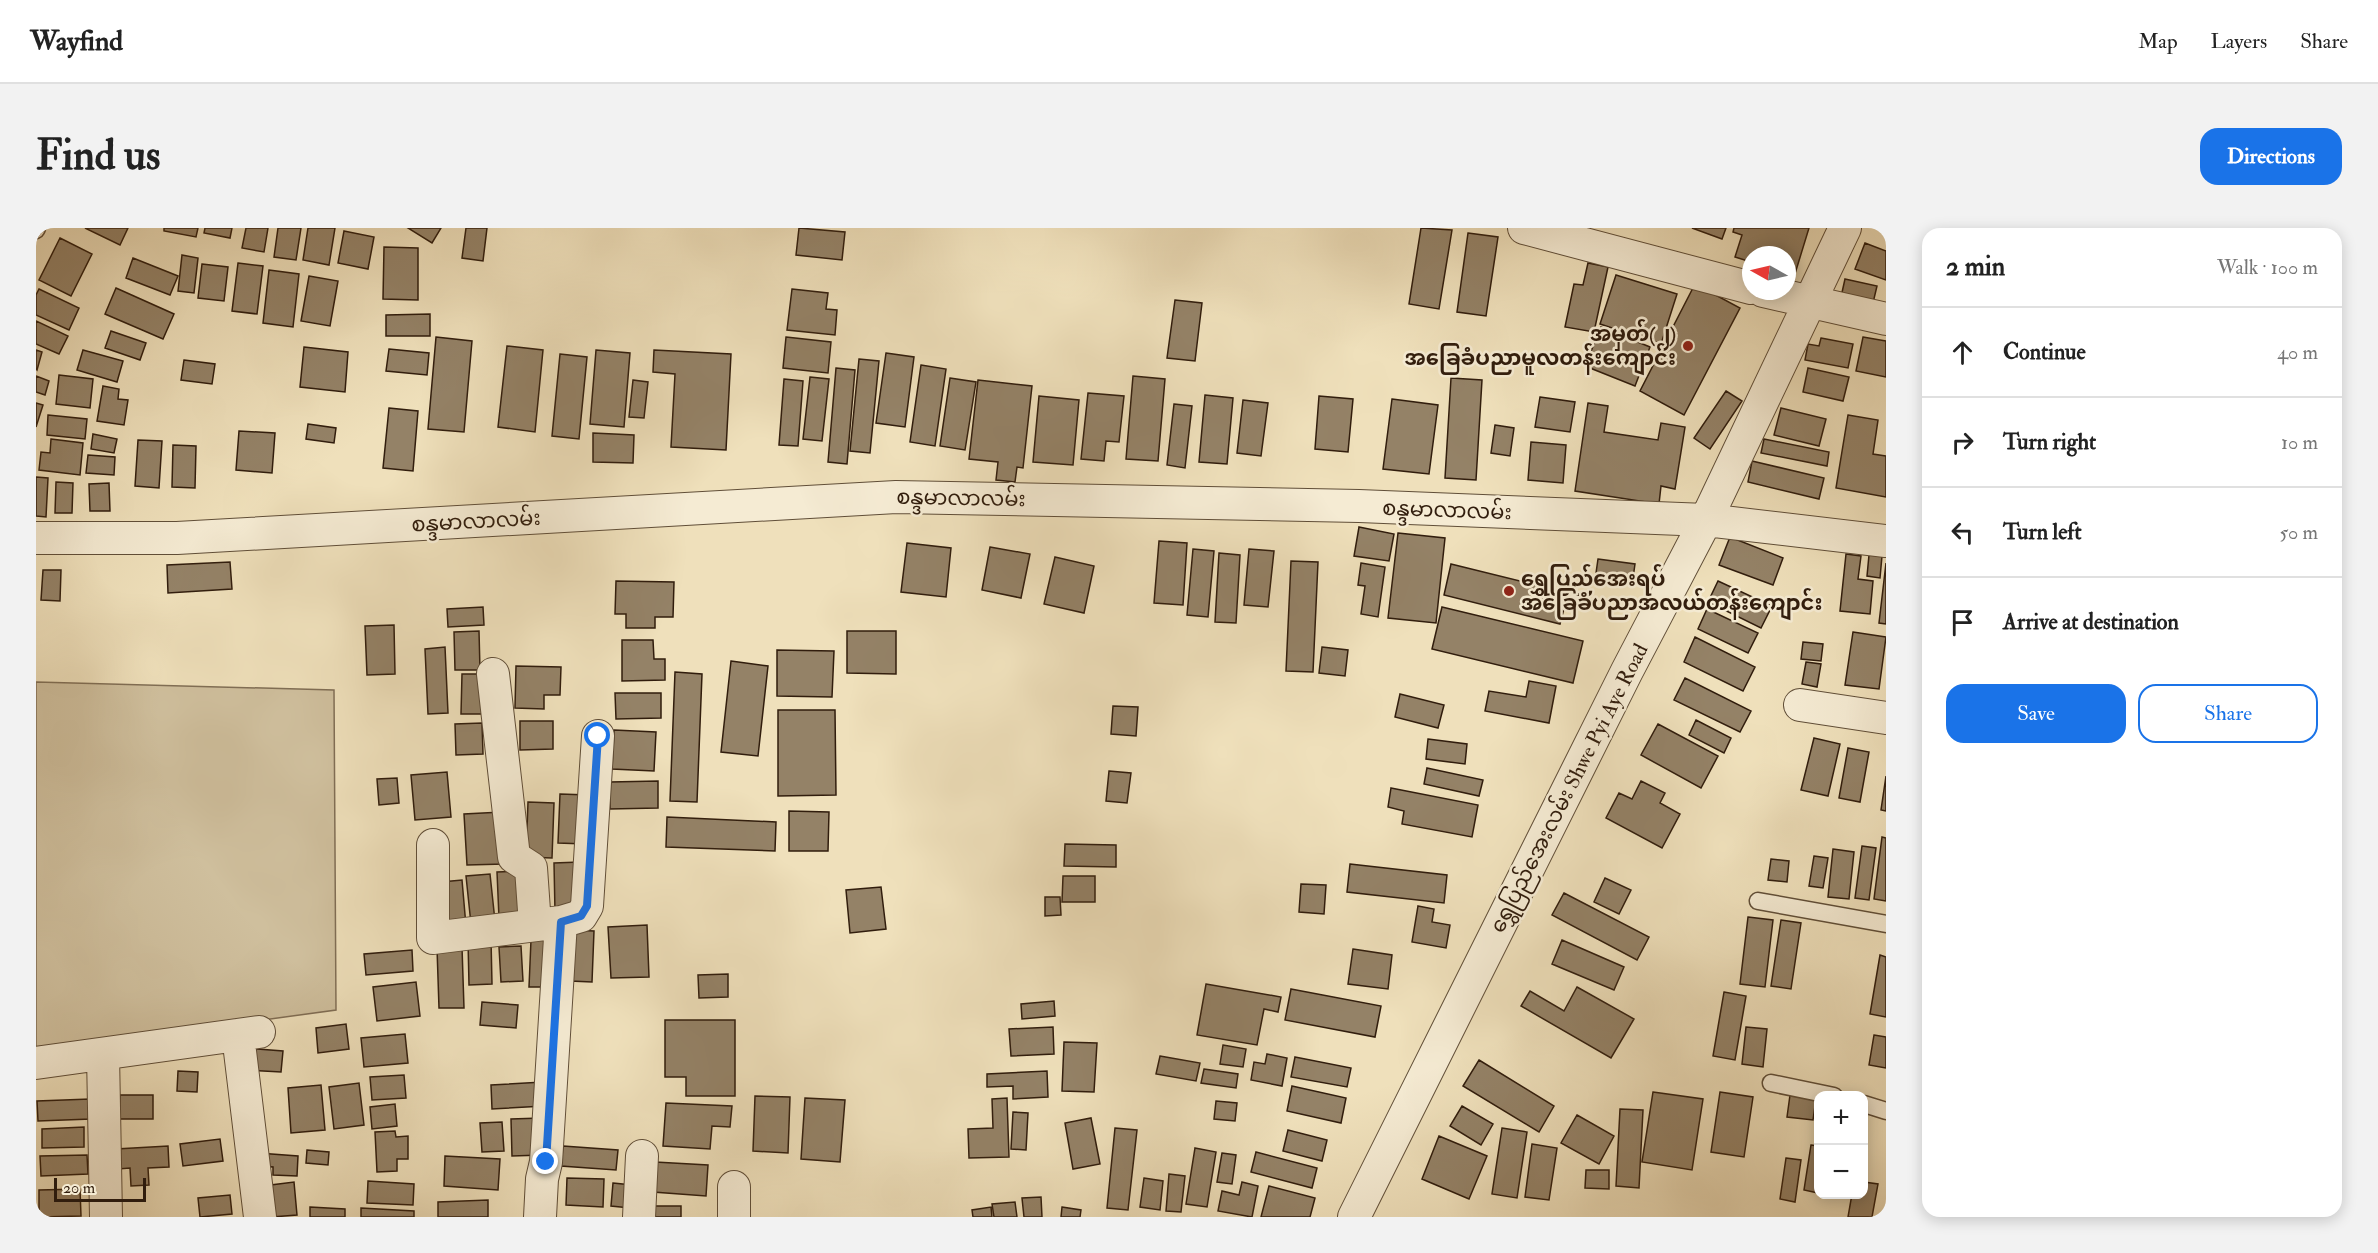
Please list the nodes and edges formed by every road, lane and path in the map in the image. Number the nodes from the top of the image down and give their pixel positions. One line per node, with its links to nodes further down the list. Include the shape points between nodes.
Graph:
1 (1524, 228): 3 (street)
2 (1845, 228): 5 (street, ရွှေပြည်အေးလမ်း Shwe Pyi Aye Road)
3 (1742, 286)
4 (1796, 300): 5 (street)
5 (1810, 303): 6 (street); 7 (street, ရွှေပြည်အေးလမ်း Shwe Pyi Aye Road)
6 (1886, 319)
7 (1706, 520): 8 (street, စန္ဒမာလာလမ်း, via 1359,506 896,497 177,538); 9 (street, စန္ဒမာလာလမ်း); 29 (street, ရွှေပြည်အေးလမ်း Shwe Pyi Aye Road)
8 (36, 538)
9 (1886, 541)
10 (493, 674): 16 (street, via 514,856 531,868)
11 (1800, 705): 12 (street)
12 (1886, 718)
13 (598, 736): 16 (street, via 587,906 581,916)
14 (433, 845): 16 (street, via 433,938)
15 (1758, 901): 17 (lane)
16 (548, 924): 27 (street, via 546,1162)
17 (1886, 924)
18 (103, 1054): 19 (street); 25 (street); 26 (street, via 249,1033)
19 (36, 1063)
20 (1771, 1083): 21 (lane)
21 (1814, 1091)
22 (1868, 1106): 23 (lane)
23 (1886, 1111)
24 (642, 1156): 28 (street)
25 (106, 1217)
26 (260, 1217)
27 (540, 1217)
28 (639, 1217)
29 (1354, 1217)

